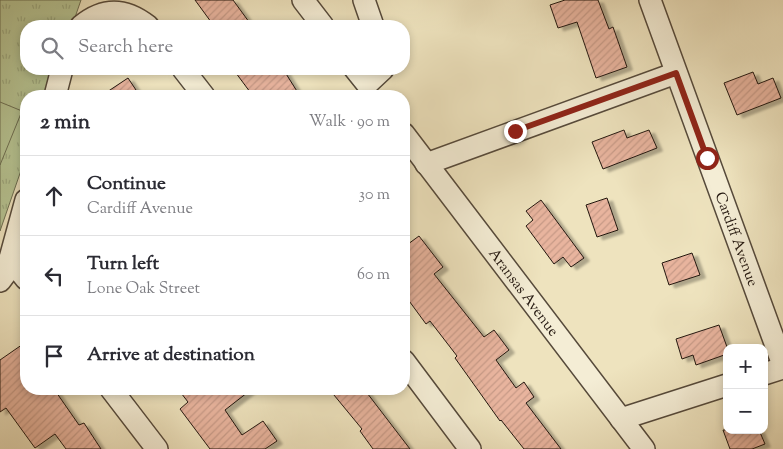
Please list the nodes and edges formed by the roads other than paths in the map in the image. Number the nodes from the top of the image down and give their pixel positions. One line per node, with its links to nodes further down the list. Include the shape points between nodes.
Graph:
1 (303, 0): 6 (street)
2 (364, 0): 7 (street)
3 (650, 0): 8 (street, Cardiff Avenue)
4 (89, 20): 5 (street, via 98,15 123,12)
5 (139, 20)
6 (318, 20)
7 (372, 20)
8 (676, 73): 16 (street); 21 (street, Cardiff Avenue)
9 (60, 75): 13 (street)
10 (188, 75): 14 (street)
11 (376, 75): 12 (street)
12 (366, 83)
13 (57, 90)
14 (199, 90)
15 (410, 142): 16 (street, Aransas Avenue)
16 (426, 164): 26 (street, Aransas Avenue)
17 (20, 222): 18 (street)
18 (10, 259): 19 (street); 20 (street)
19 (20, 272)
20 (0, 282)
21 (783, 367): 23 (street)
22 (410, 369): 28 (street)
23 (768, 373)
24 (723, 386): 26 (street)
25 (116, 395): 27 (street)
26 (621, 418): 29 (street, Aransas Avenue)
27 (157, 449)
28 (470, 449)
29 (644, 449)

